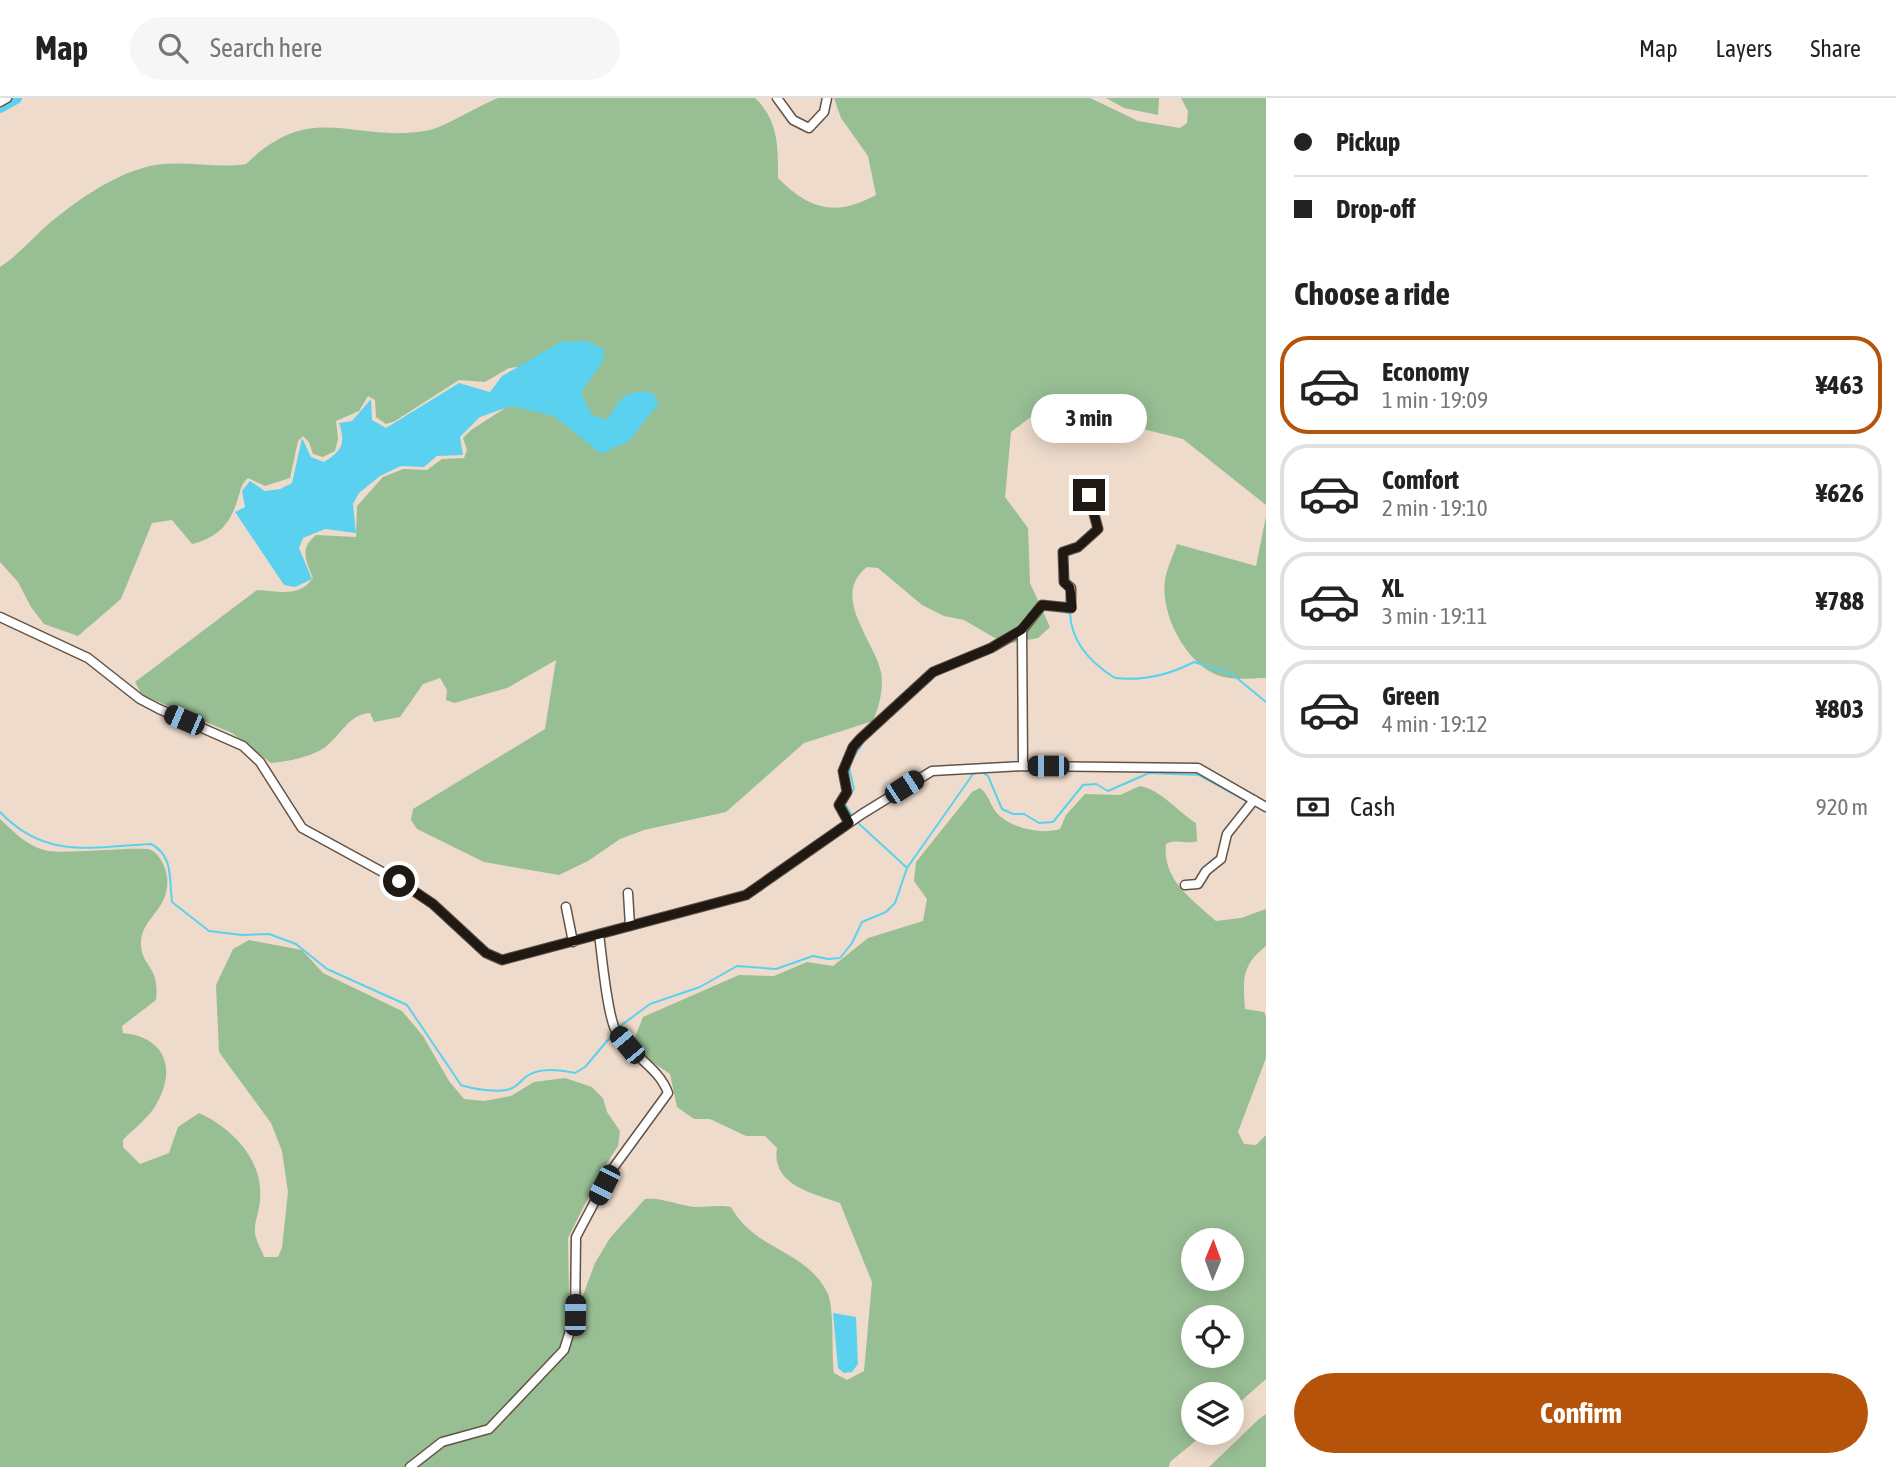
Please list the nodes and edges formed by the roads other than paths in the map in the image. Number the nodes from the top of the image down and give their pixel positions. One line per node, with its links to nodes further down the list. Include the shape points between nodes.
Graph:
1 (6, 98): 4 (street)
2 (777, 98): 3 (street, via 793,120 809,128 824,112)
3 (827, 98)
4 (0, 102)
5 (1089, 495): 7 (street, via 1098,529 1078,547 1063,552 1064,582 1070,588 1072,608 1042,605)
6 (0, 617): 17 (street, via 88,658 140,699 243,746 260,762 302,828 433,904 494,959 519,958)
7 (1021, 630): 8 (street); 11 (street, via 933,672 853,747 842,776 847,792 839,805)
8 (1023, 765): 9 (street, via 1198,768); 11 (street, via 932,771)
9 (1252, 802): 10 (street); 12 (street, via 1227,834 1221,859 1198,884)
10 (1266, 807)
11 (849, 823): 15 (street, via 746,895)
12 (1185, 885)
13 (628, 893): 15 (street)
14 (566, 907): 17 (street)
15 (630, 926): 16 (street)
16 (599, 934): 17 (street); 18 (street, via 616,1031 663,1078 668,1093 611,1171 576,1237 575,1315 564,1350 489,1429 442,1442)
17 (573, 942)
18 (410, 1467)

